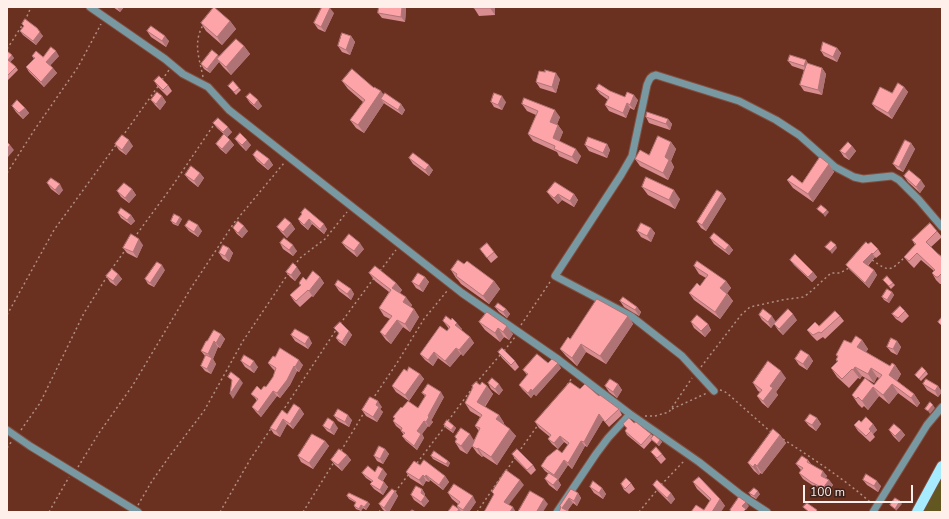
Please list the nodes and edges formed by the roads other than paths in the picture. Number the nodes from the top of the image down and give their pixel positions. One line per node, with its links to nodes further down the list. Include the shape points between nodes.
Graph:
1 (90, 7): 5 (street, via 183,74 208,87 229,110 452,285)
2 (942, 227): 3 (street, via 919,200 892,176 863,179 854,177 835,166 776,120 739,101 656,74 652,76 647,85 632,156 555,276 631,316 682,356)
3 (714, 391)
4 (942, 407): 8 (street, via 927,425)
5 (632, 415): 10 (street, via 608,438); 11 (street, via 690,455 739,498)
6 (7, 430): 9 (street)
7 (942, 466): 12 (main road)
8 (875, 510)
9 (137, 511)
10 (557, 512)
11 (767, 512)
12 (917, 512)

